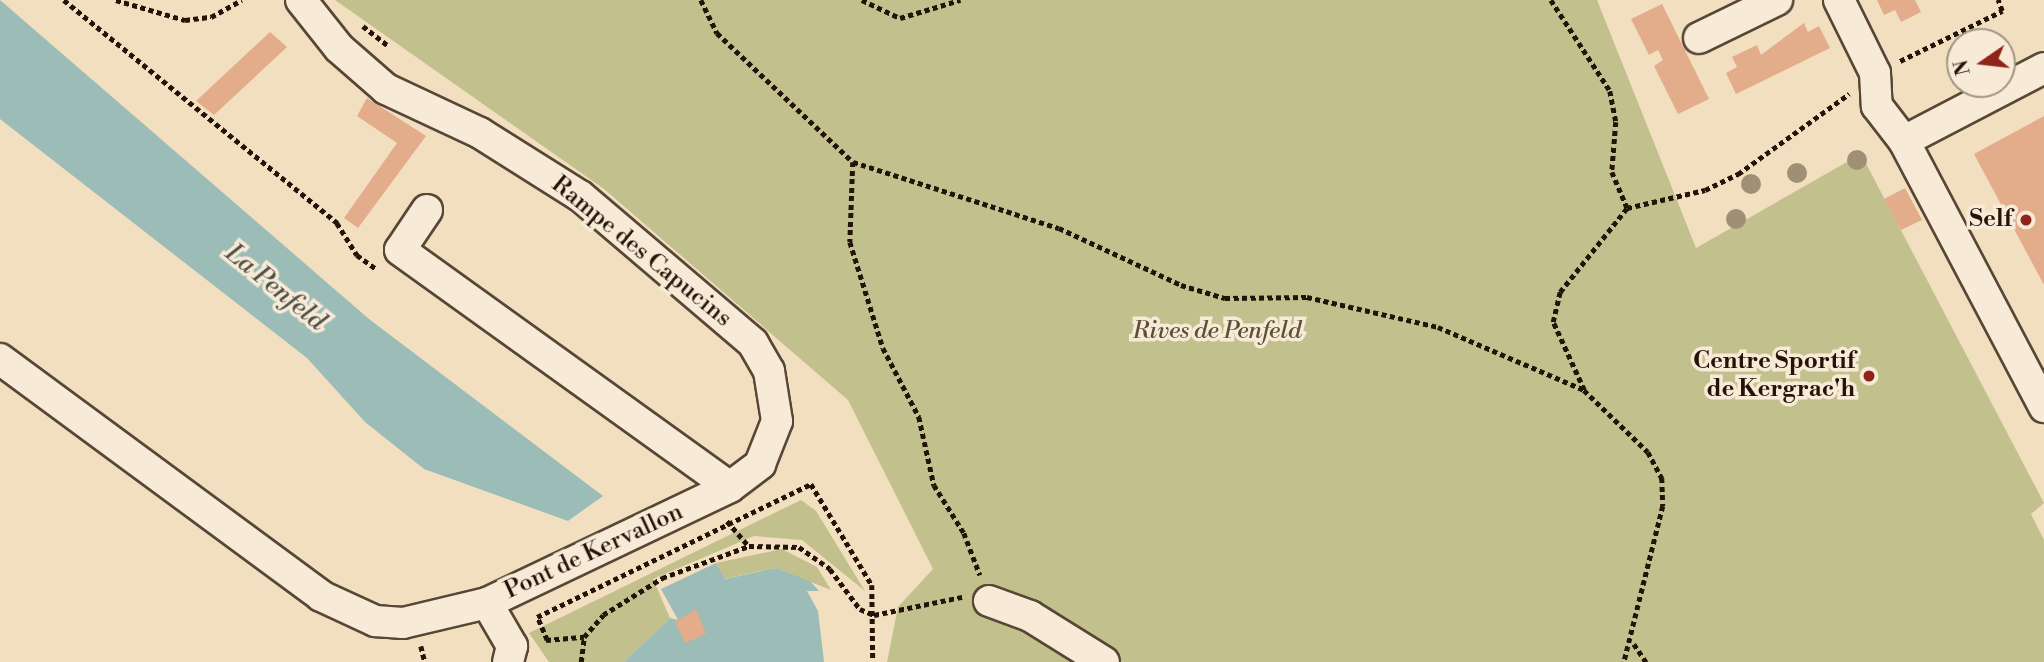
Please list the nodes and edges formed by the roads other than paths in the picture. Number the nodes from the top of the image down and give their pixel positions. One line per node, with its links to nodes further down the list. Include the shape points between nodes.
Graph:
1 (301, 0): 10 (street, Rampe des Capucins, via 339,48 386,89 480,133 580,196 752,343 769,370 777,421 760,464)
2 (1777, 0): 4 (street)
3 (1839, 0): 6 (street, via 1875,73 1877,106)
4 (1699, 38)
5 (2044, 68): 6 (street)
6 (1904, 141): 9 (street)
7 (427, 210): 10 (street, via 400,250)
8 (0, 359): 13 (street, Pont de Kervallon, via 328,601 375,621 403,623)
9 (2044, 407)
10 (730, 487): 11 (street, Rampe des Capucins)
11 (702, 502): 13 (street, Pont de Kervallon)
12 (989, 601): 15 (street, via 1030,616)
13 (487, 603): 14 (street, via 512,646)
14 (508, 662)
15 (1104, 662)

